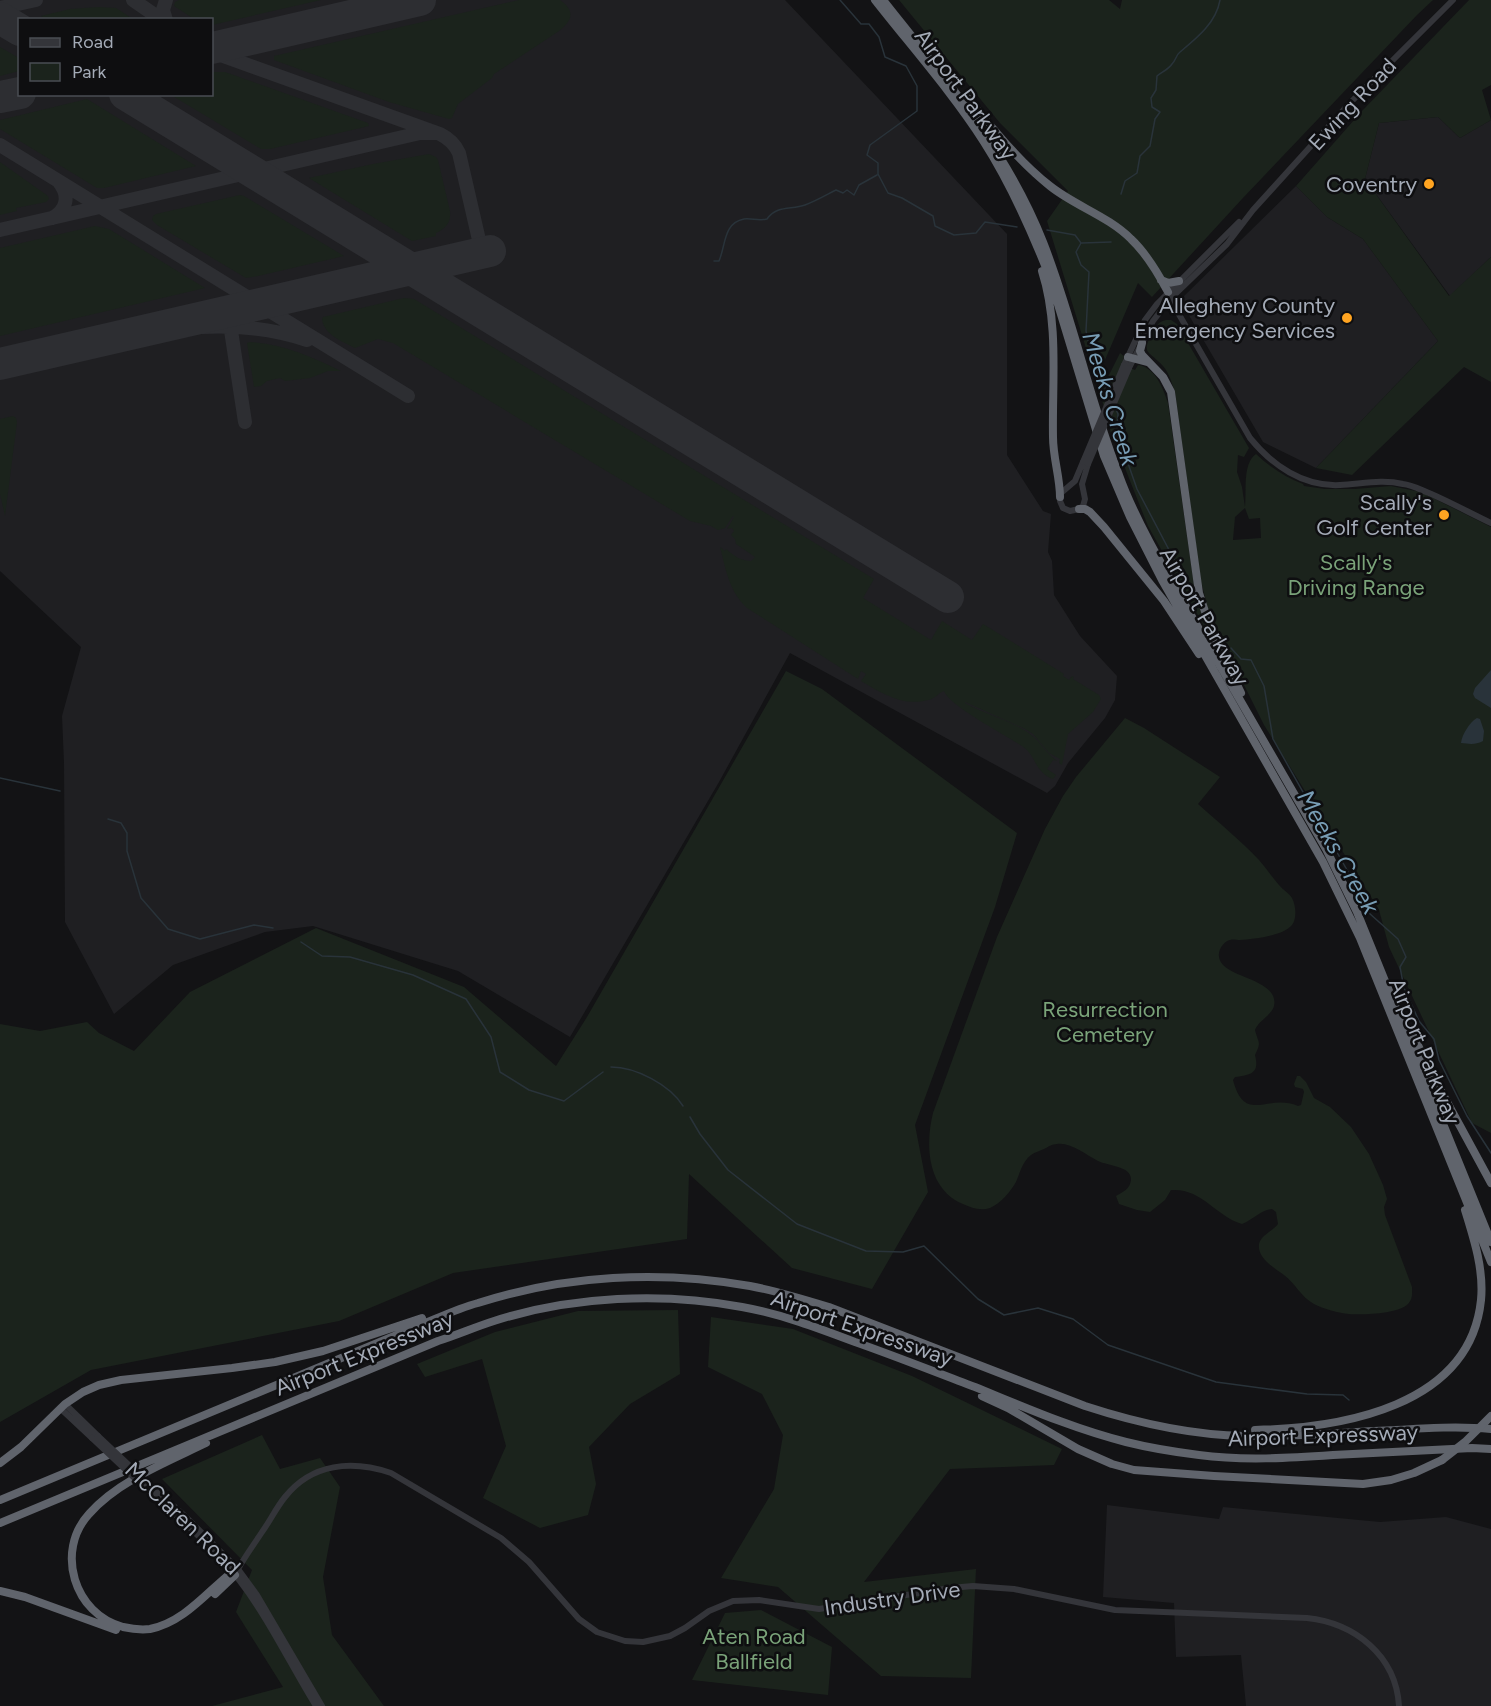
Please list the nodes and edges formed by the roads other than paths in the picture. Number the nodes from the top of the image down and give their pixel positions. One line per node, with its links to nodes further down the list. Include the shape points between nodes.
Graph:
1 (874, 0): 6 (highway, Airport Parkway, via 982,140)
2 (883, 0): 4 (highway, Airport Parkway)
3 (1453, 0): 5 (street, Ewing Road, via 1348,105)
4 (912, 35): 7 (highway, via 1015,154 1062,195 1131,238); 17 (highway, Airport Parkway, via 989,138 1024,201 1043,241 1129,499)
5 (1253, 210): 8 (street, Ewing Road); 9 (street, Ewing Road, via 1227,244)
6 (1027, 225): 14 (highway, via 1051,318 1053,451); 18 (highway, Airport Parkway, via 1050,278 1104,456 1124,503 1162,580)
7 (1161, 280): 8 (highway); 9 (highway)
8 (1179, 281): 9 (street, Ewing Road)
9 (1169, 296): 10 (street, Ewing Road); 11 (street, Ewing Road, via 1145,320); 16 (street, via 1250,438 1283,469 1304,480 1337,486 1390,481 1407,484)
10 (1142, 343): 11 (street, Ewing Road); 12 (highway, via 1141,353)
11 (1129, 362): 12 (highway); 13 (street, Ewing Road, bridge)
12 (1147, 362): 17 (highway, via 1163,376 1172,398 1203,610)
13 (1086, 463): 14 (street, Ewing Road); 15 (street, Ewing Road, via 1082,483 1085,503)
14 (1060, 497): 15 (street, via 1066,510)
15 (1079, 510): 18 (highway, via 1094,515 1174,616)
16 (1491, 523)
17 (1273, 759): 19 (highway, Airport Parkway)
18 (1304, 828): 20 (highway, Airport Parkway, via 1354,926)
19 (1358, 912): 21 (highway, via 1429,1069); 22 (highway, Airport Parkway)
20 (1418, 1083): 23 (highway, Airport Parkway); 29 (highway, via 1466,1213 1479,1268 1481,1300 1477,1321 1458,1359 1444,1375 1411,1398 1347,1419 1243,1431)
21 (1491, 1184)
22 (1491, 1242)
23 (1491, 1262)
24 (579, 1281): 27 (highway, via 491,1294 359,1340 275,1362 99,1385); 29 (highway, Airport Expressway, via 675,1277 786,1294 1085,1406); 33 (highway, Airport Expressway, via 477,1303)
25 (438, 1341): 26 (highway, Airport Expressway, via 531,1311 583,1302 678,1299 783,1317); 34 (highway, Airport Expressway); 35 (highway, via 209,1442 120,1488 87,1515 76,1534 72,1553 72,1571 87,1604 99,1617 131,1629 164,1625 182,1616)
26 (888, 1354): 28 (highway, bridge, via 997,1403 1078,1449 1134,1470 1363,1484 1391,1480 1442,1460); 31 (highway, Airport Expressway, via 1078,1427 1124,1441 1201,1456 1245,1458)
27 (63, 1407): 32 (highway); 35 (street, McClaren Road, bridge, via 186,1517)
28 (1491, 1416)
29 (1149, 1424): 30 (highway, Airport Expressway, via 1244,1436 1439,1427)
30 (1491, 1429)
31 (1491, 1449)
32 (0, 1463)
33 (0, 1500)
34 (0, 1523)
35 (235, 1572): 36 (highway, via 190,1616 162,1631 144,1635 121,1632); 37 (street, McClaren Road); 38 (street, McClaren Road, via 257,1595); 39 (street, Industry Drive, via 286,1496 299,1484 318,1471 355,1465 391,1473 494,1533 529,1562 579,1619 616,1639 662,1639 717,1607 736,1601 759,1600 819,1609 950,1588 995,1587 1115,1610 1306,1618 1332,1623 1358,1635 1380,1655 1393,1676)
36 (0, 1591)
37 (316, 1706)
38 (322, 1706)
39 (1399, 1706)

